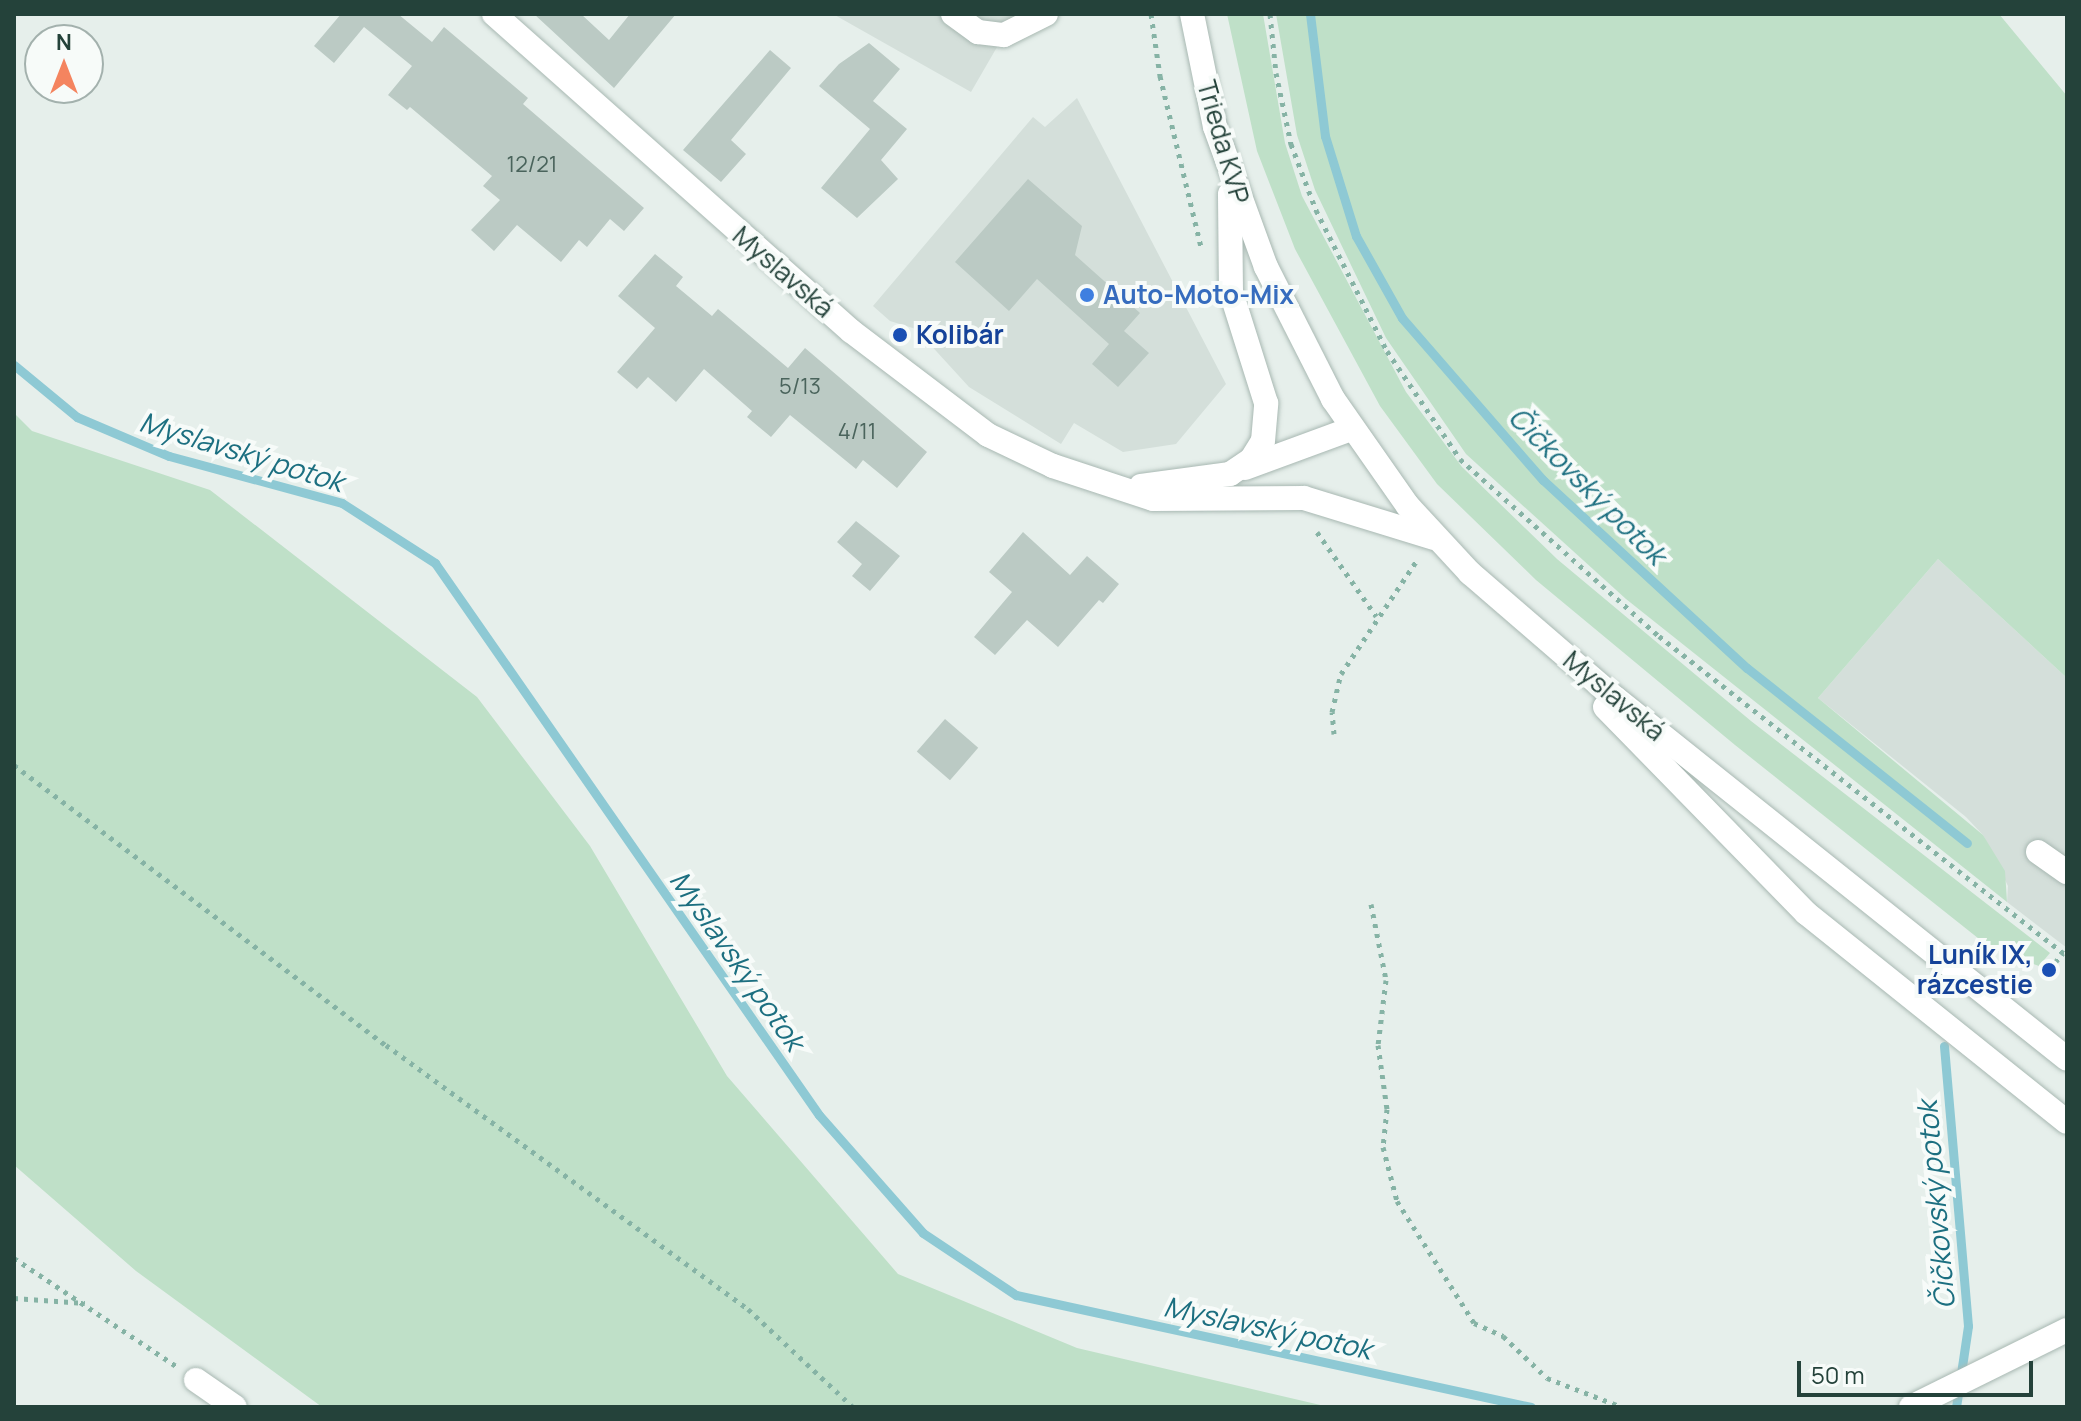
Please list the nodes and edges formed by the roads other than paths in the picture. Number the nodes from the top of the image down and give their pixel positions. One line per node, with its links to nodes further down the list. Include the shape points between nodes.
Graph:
1 (494, 14): 8 (street, Myslavská, via 734,229 935,399 1011,448)
2 (953, 14): 3 (street, via 978,32 1004,35)
3 (1046, 14)
4 (1192, 14): 5 (street, Trieda KVP)
5 (1227, 164): 6 (street, Trieda KVP, via 1266,267); 7 (street, via 1231,292 1267,413 1260,448)
6 (1351, 429): 7 (street, Myslavská); 9 (street, Trieda KVP)
7 (1238, 471): 8 (street, Myslavská, via 1169,485)
8 (1103, 482): 9 (street, Myslavská, via 1176,503 1304,498)
9 (1436, 538): 10 (street, Myslavská)
10 (1500, 600): 13 (street, Myslavská, via 1693,762); 14 (street, via 1806,913)
11 (2038, 852): 12 (street)
12 (2067, 872)
13 (2067, 1059)
14 (2067, 1122)
15 (2067, 1330): 18 (street)
16 (196, 1380): 17 (street)
17 (235, 1407)
18 (1911, 1407)

